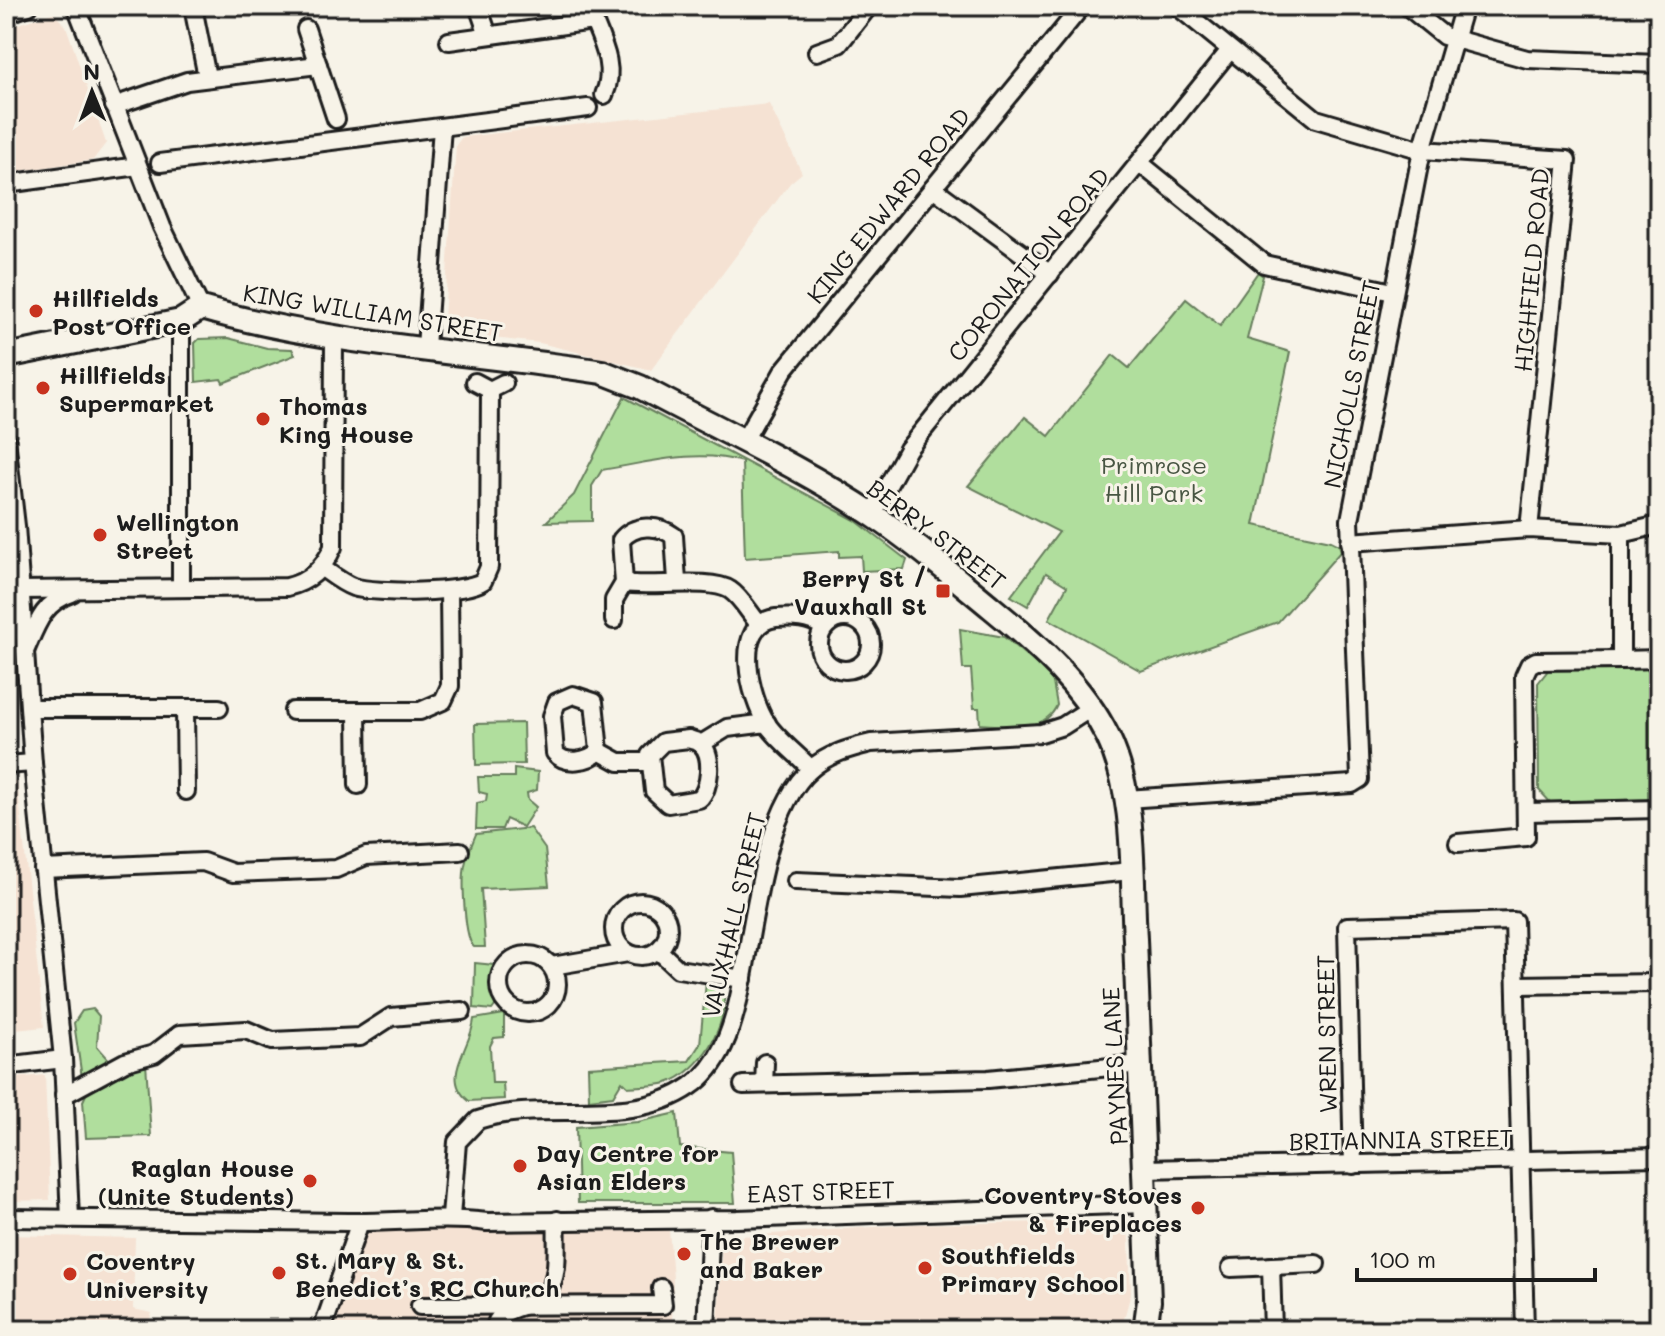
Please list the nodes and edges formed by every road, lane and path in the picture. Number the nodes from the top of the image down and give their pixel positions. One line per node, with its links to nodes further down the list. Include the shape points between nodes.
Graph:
1 (29, 6): 10 (street)
2 (76, 6): 22 (street)
3 (478, 6): 13 (street)
4 (869, 6): 17 (street, via 839,44)
5 (1082, 6): 31 (street, KING EDWARD ROAD)
6 (1177, 6): 16 (street)
7 (1407, 6): 15 (street)
8 (1464, 6): 15 (street, NICHOLLS STREET)
9 (193, 7): 20 (street)
10 (6, 14)
11 (591, 14): 13 (street); 21 (street, via 611,74)
12 (306, 29): 19 (street)
13 (488, 35): 14 (street)
14 (449, 41)
15 (1454, 41): 18 (street, via 1527,59); 26 (street, NICHOLLS STREET)
16 (1230, 50): 26 (street, via 1316,119); 28 (street, CORONATION ROAD)
17 (817, 52)
18 (1659, 64)
19 (318, 65): 20 (street); 24 (street)
20 (207, 77): 22 (street)
21 (604, 95)
22 (114, 106): 29 (street)
23 (581, 110): 25 (street)
24 (336, 119)
25 (442, 127): 27 (street); 37 (street)
26 (1422, 150): 33 (street, NICHOLLS STREET); 46 (street, HIGHFIELD ROAD, via 1561,157 1568,162)
27 (160, 163)
28 (1141, 164): 32 (street, CORONATION ROAD); 33 (street, via 1264,264)
29 (138, 166): 30 (street); 34 (street)
30 (6, 184)
31 (933, 188): 32 (street); 42 (street, KING EDWARD ROAD, via 784,370)
32 (1050, 274): 43 (street, CORONATION ROAD, via 908,449)
33 (1393, 292): 48 (street, NICHOLLS STREET)
34 (201, 308): 35 (street); 36 (street, KING WILLIAM STREET)
35 (181, 321): 38 (street); 52 (street)
36 (334, 337): 37 (street, KING WILLIAM STREET); 49 (street, via 334,533 333,547)
37 (426, 347): 40 (street, KING WILLIAM STREET, via 602,372)
38 (6, 356)
39 (490, 385): 55 (street, via 489,567 483,581 473,587)
40 (640, 387): 42 (street, BERRY STREET)
41 (6, 439): 45 (street)
42 (743, 442): 43 (street, BERRY STREET)
43 (872, 514): 64 (street, BERRY STREET, via 1042,651)
44 (1659, 525): 47 (street)
45 (11, 526): 54 (street)
46 (1529, 529): 47 (street); 48 (street)
47 (1621, 534): 61 (street)
48 (1350, 542): 77 (street, NICHOLLS STREET, via 1360,779 1352,784)
49 (321, 567): 52 (street, via 301,584 287,587); 55 (street, via 361,589)
50 (677, 581): 51 (street, via 652,586); 51 (street, via 674,536 656,527 631,531 621,540); 57 (street, via 730,590)
51 (624, 583): 56 (street, via 614,600)
52 (181, 587): 53 (street)
53 (85, 589): 54 (street); 59 (street, via 45,608)
54 (20, 590): 59 (street)
55 (449, 590): 67 (street, via 451,679 446,697 420,711)
56 (614, 620)
57 (759, 624): 58 (street, via 791,617); 68 (street, via 749,636 747,654)
58 (823, 627)
59 (24, 651): 62 (street)
60 (1659, 659): 61 (street)
61 (1621, 660): 79 (street, via 1529,665 1524,676)
62 (30, 708): 65 (street); 72 (street)
63 (219, 708): 65 (street)
64 (1091, 708): 74 (street, VAUXHALL STREET, via 1041,733 871,743 847,749); 77 (street, BERRY STREET, via 1118,762)
65 (185, 710): 76 (street)
66 (293, 711): 67 (street)
67 (357, 711): 75 (street)
68 (767, 723): 69 (street, via 727,728); 74 (street)
69 (701, 744): 71 (street, via 689,739 663,742); 71 (street, via 709,785 694,802 668,804 657,797)
70 (599, 751): 71 (street, via 619,762)
71 (648, 762)
72 (33, 763): 73 (street); 82 (street)
73 (6, 765)
74 (811, 769): 88 (street, VAUXHALL STREET, via 778,819)
75 (358, 785)
76 (186, 791)
77 (1126, 799): 83 (street, PAYNES LANE)
78 (1659, 809): 79 (street)
79 (1528, 812): 80 (street, via 1526,837)
80 (1458, 843)
81 (460, 851): 82 (street, via 366,856 336,869 233,873 203,862)
82 (43, 869): 92 (street)
83 (1131, 871): 84 (street, via 960,888); 94 (street, PAYNES LANE)
84 (796, 881)
85 (659, 951): 86 (street, via 643,957); 86 (street, via 667,940 668,922 659,909 643,902 626,907 617,917 614,934); 88 (street, via 678,969)
86 (628, 953): 87 (street)
87 (554, 965)
88 (743, 979): 104 (street, VAUXHALL STREET, via 730,1033 692,1085 638,1105 487,1117 470,1126 454,1156)
89 (1659, 983): 90 (street)
90 (1516, 985): 100 (street); 101 (street, WREN STREET, via 1514,921 1347,926)
91 (462, 1011): 98 (street, via 391,1017 360,1037 272,1041 246,1030 180,1034 154,1054 125,1062)
92 (63, 1059): 95 (street); 98 (street)
93 (765, 1063): 96 (street)
94 (1141, 1064): 96 (street, via 988,1079); 102 (street, PAYNES LANE)
95 (6, 1066)
96 (764, 1083): 97 (street)
97 (743, 1085)
98 (64, 1095): 107 (street)
99 (1659, 1157): 100 (street, BRITANNIA STREET)
100 (1519, 1161): 101 (street, BRITANNIA STREET); 121 (street)
101 (1353, 1165): 102 (street, BRITANNIA STREET)
102 (1145, 1169): 103 (street, PAYNES LANE)
103 (1146, 1204): 106 (street, EAST STREET); 119 (street, PAYNES LANE)
104 (451, 1217): 108 (street, EAST STREET); 109 (street, EAST STREET, via 434,1222)
105 (6, 1218): 107 (street, EAST STREET)
106 (711, 1218): 108 (street, EAST STREET); 118 (street)
107 (70, 1219): 109 (street, EAST STREET)
108 (557, 1220): 114 (street, via 555,1273 548,1292)
109 (360, 1222): 116 (street)
110 (1316, 1264): 111 (street)
111 (1271, 1266): 112 (street); 120 (street)
112 (1231, 1268)
113 (661, 1288): 114 (street, via 663,1305)
114 (530, 1305): 115 (street); 117 (street, via 507,1310)
115 (420, 1306)
116 (322, 1330)
117 (495, 1330)
118 (706, 1330)
119 (1145, 1330)
120 (1273, 1330)
121 (1525, 1330)

